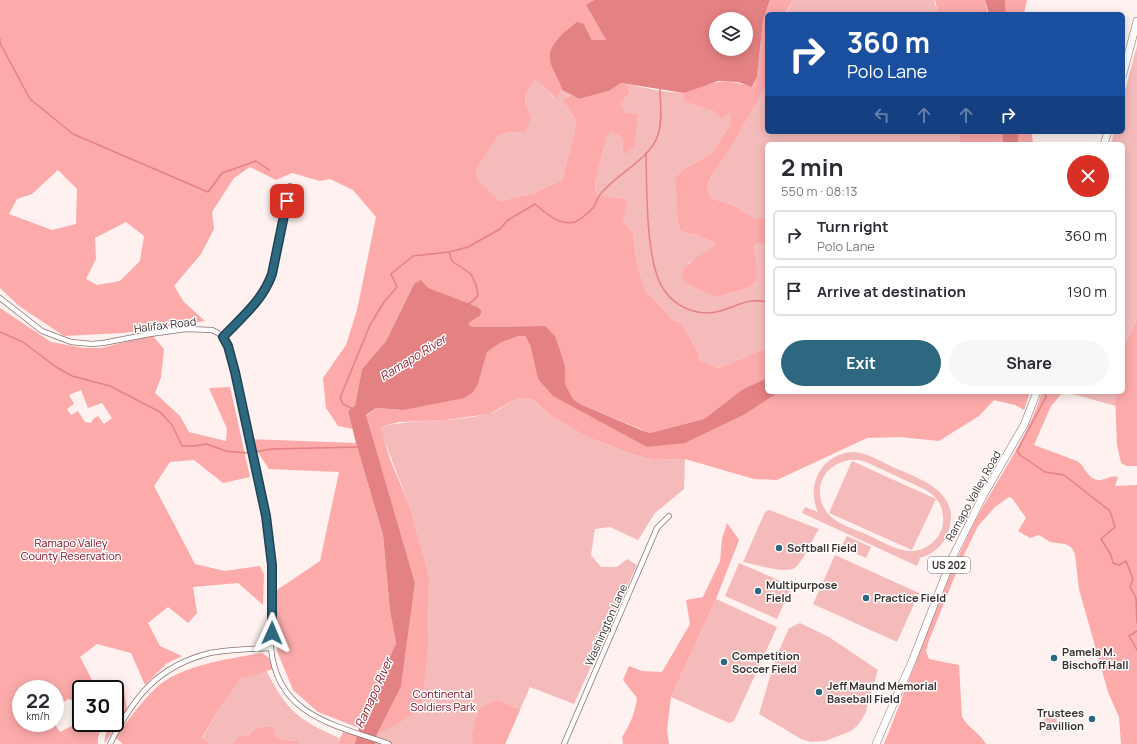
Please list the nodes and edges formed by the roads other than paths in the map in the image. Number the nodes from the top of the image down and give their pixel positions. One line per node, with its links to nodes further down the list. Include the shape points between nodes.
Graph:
1 (1137, 21): 2 (main road)
2 (1125, 66)
3 (290, 186): 5 (street, via 269,284 258,302)
4 (0, 298): 5 (street, Halifax Road, via 42,331 71,342 103,343 186,329 212,330)
5 (223, 337): 8 (street, via 230,352 262,492 270,541 273,589)
6 (1036, 394): 12 (main road, Ramapo Valley Road / US 202, via 1021,430 984,494 953,556 913,659)
7 (669, 516): 11 (street, Washington Lane, via 658,528)
8 (271, 648): 9 (street, via 211,653 192,659 161,675 140,694 124,715); 10 (street, via 278,678 296,705 315,717)
9 (110, 744)
10 (389, 744)
11 (564, 744)
12 (876, 744)

